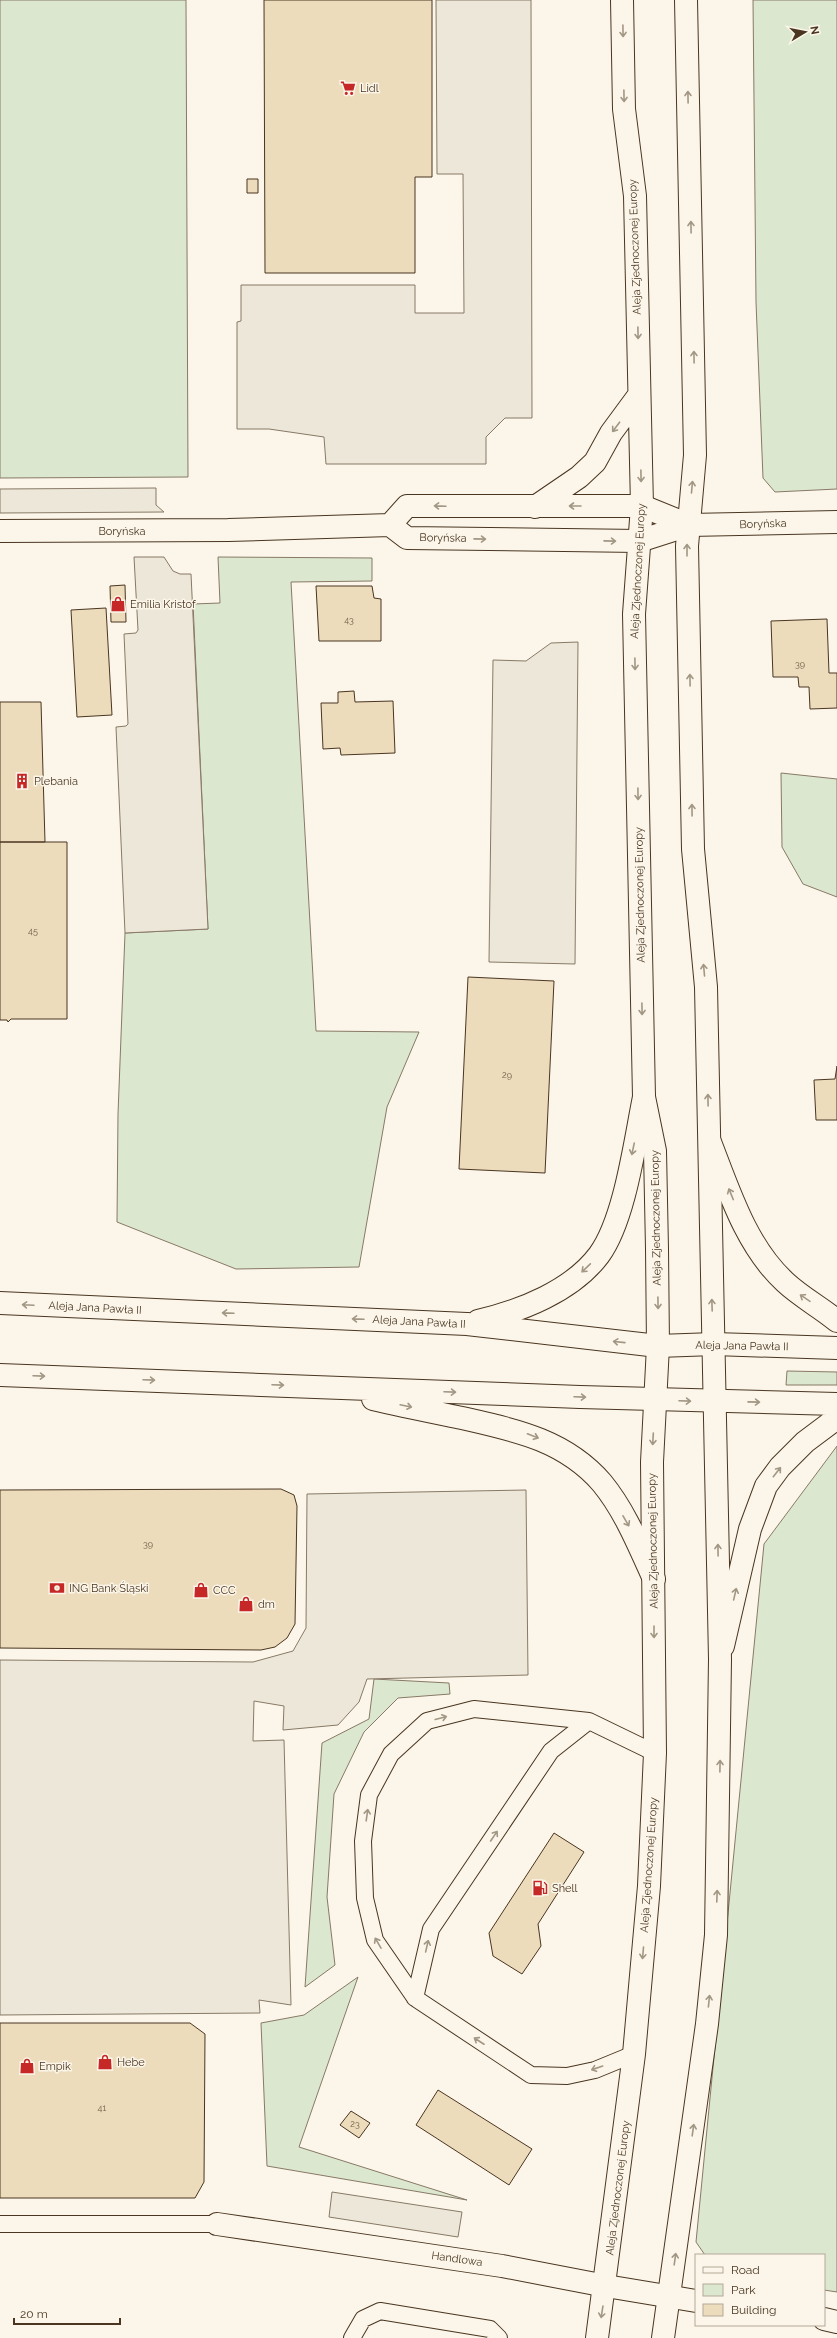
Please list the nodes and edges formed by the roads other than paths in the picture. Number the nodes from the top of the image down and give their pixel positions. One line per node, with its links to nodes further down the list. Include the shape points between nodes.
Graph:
1 (686, 0): 8 (main road, one-way to 1, via 695,455)
2 (621, 2): 3 (main road, Aleja Zjednoczonej Europy, one-way to 3, via 624,109 635,196)
3 (639, 395): 4 (main road, Aleja Zjednoczonej Europy, one-way to 4); 5 (main road, one-way to 5, via 611,433 595,462 579,478)
4 (642, 506): 5 (main road, Boryńska, one-way to 5); 8 (main road, Boryńska); 10 (main road, Aleja Zjednoczonej Europy)
5 (535, 507): 7 (main road, Boryńska, one-way to 7, via 407,506)
6 (837, 522): 8 (main road, Boryńska)
7 (390, 525): 9 (main road, Boryńska); 10 (main road, Boryńska, one-way to 10, via 407,538)
8 (689, 525): 10 (main road, Boryńska); 12 (main road, one-way to 8, via 706,987 693,849 687,546)
9 (0, 531)
10 (639, 541): 11 (main road, Aleja Zjednoczonej Europy, one-way to 11, via 634,614)
11 (644, 1097): 15 (main road, one-way to 15, via 620,1208 599,1254 567,1284 535,1302); 17 (main road, Aleja Zjednoczonej Europy, one-way to 17, via 656,1151)
12 (709, 1139): 14 (main road, one-way to 12, via 784,1282 763,1258 738,1211); 16 (main road, one-way to 12)
13 (0, 1303): 15 (main road, Aleja Jana Pawła II, one-way to 13)
14 (837, 1320)
15 (467, 1324): 17 (main road, Aleja Jana Pawła II, one-way to 15)
16 (714, 1344): 17 (main road, Aleja Jana Pawła II); 18 (main road, Aleja Jana Pawła II); 22 (main road)
17 (658, 1346): 21 (main road, Aleja Zjednoczonej Europy)
18 (837, 1348)
19 (0, 1375): 20 (main road, one-way to 20)
20 (314, 1386): 21 (main road, one-way to 21); 25 (main road, one-way to 25, via 511,1429 559,1447 586,1467 602,1484 634,1534)
21 (655, 1400): 22 (main road, one-way to 22); 25 (main road, Aleja Zjednoczonej Europy, one-way to 25, via 652,1462)
22 (715, 1402): 23 (main road, one-way to 23); 26 (main road, one-way to 22)
23 (837, 1404)
24 (837, 1418): 26 (main road, one-way to 24, via 750,1529 766,1486 780,1467 806,1442)
25 (654, 1579): 28 (main road, Aleja Zjednoczonej Europy, one-way to 28)
26 (720, 1659): 34 (main road, one-way to 26, via 707,2024 716,1935)
27 (589, 1722): 28 (lane); 29 (lane, one-way to 27, via 431,1929 552,1750); 29 (lane, one-way to 27, via 375,1940 365,1898 363,1841 369,1795 391,1754 427,1721 474,1709)
28 (655, 1753): 30 (main road, Aleja Zjednoczonej Europy, one-way to 30, via 649,1886)
29 (415, 1998): 30 (lane, one-way to 29, via 594,2070 567,2076 531,2075)
30 (634, 2054): 33 (main road, Aleja Zjednoczonej Europy)
31 (0, 2224): 32 (lane)
32 (217, 2224): 33 (main road, Handlowa, via 502,2266)
33 (606, 2286): 34 (main road, Handlowa); 40 (main road, Aleja Zjednoczonej Europy, one-way to 40)
34 (670, 2297): 35 (main road, Handlowa); 41 (main road)
35 (695, 2301)
36 (825, 2320): 37 (main road)
37 (837, 2322)
38 (352, 2338): 39 (lane, via 363,2320 380,2311 490,2329)
39 (499, 2338)
40 (597, 2338)
41 (663, 2338)

